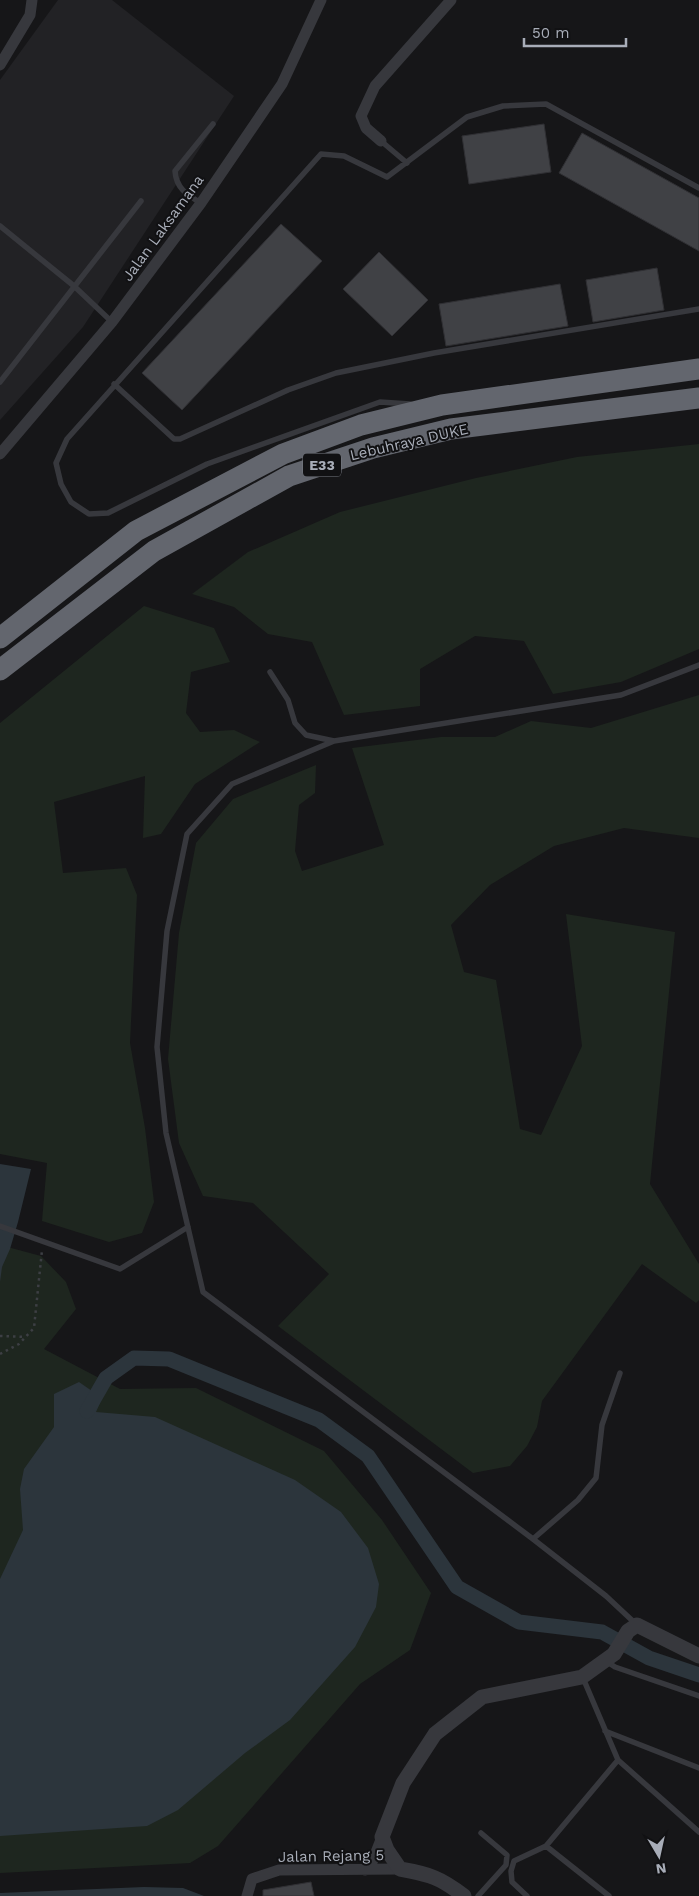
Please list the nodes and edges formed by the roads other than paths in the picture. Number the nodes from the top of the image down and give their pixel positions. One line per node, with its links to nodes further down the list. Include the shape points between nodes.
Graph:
1 (32, 0): 4 (street, via 30,15)
2 (320, 0): 10 (street, Jalan Laksamana, via 282,84)
3 (451, 0): 6 (street, via 374,86 361,116 366,128)
4 (0, 65)
5 (212, 124): 10 (lane, via 175,171 179,186)
6 (381, 141): 7 (lane)
7 (406, 163): 8 (lane, via 468,117 503,106 546,104); 17 (lane, via 387,177 344,156 321,154)
8 (699, 188)
9 (141, 201): 12 (lane)
10 (202, 203): 14 (street, Jalan Laksamana)
11 (0, 226): 12 (lane)
12 (74, 286): 14 (lane); 16 (lane)
13 (699, 309): 17 (lane, via 434,353 336,373 288,390 180,440 174,439)
14 (112, 322): 20 (street, Jalan Laksamana)
15 (699, 369): 19 (highway, Lebuhraya DUKE / E33)
16 (0, 382)
17 (114, 384): 19 (lane, via 67,439 56,462 61,484 72,502 89,514 108,513 207,464 380,402)
18 (699, 398): 23 (highway, Lebuhraya DUKE / E33, via 451,429 373,448 289,476 154,550)
19 (442, 405): 21 (highway, Lebuhraya DUKE / E33, via 361,425 283,454 136,531)
20 (0, 454)
21 (0, 638)
22 (699, 665): 25 (lane, via 621,695)
23 (0, 670)
24 (270, 672): 25 (lane, via 288,700 295,723 306,735)
25 (334, 741): 27 (lane, via 232,784 187,834 167,931 157,1047 166,1133)
26 (0, 1226): 27 (lane, via 120,1269)
27 (188, 1227): 29 (lane, via 203,1292)
28 (620, 1373): 29 (lane, via 602,1425 596,1478 578,1500)
29 (533, 1539): 30 (lane, via 606,1596)
30 (632, 1628): 31 (street); 32 (street)
31 (699, 1656)
32 (609, 1657): 33 (street); 34 (lane, via 615,1667)
33 (582, 1677): 35 (lane); 40 (street, via 482,1697 435,1734 403,1783)
34 (699, 1696)
35 (605, 1731): 36 (lane); 37 (lane)
36 (618, 1760): 38 (lane); 41 (lane)
37 (699, 1768)
38 (699, 1832)
39 (482, 1833): 46 (lane, via 507,1855 506,1864)
40 (382, 1837): 42 (street); 43 (street, via 373,1860)
41 (546, 1846): 47 (lane, via 514,1862 512,1882); 48 (lane)
42 (400, 1869): 43 (street, Jalan Rejang 5); 45 (street, via 430,1874)
43 (365, 1870): 44 (street, Jalan Rejang 5, via 279,1870 252,1878)
44 (247, 1896)
45 (464, 1896)
46 (478, 1896)
47 (527, 1896)
48 (609, 1896)

